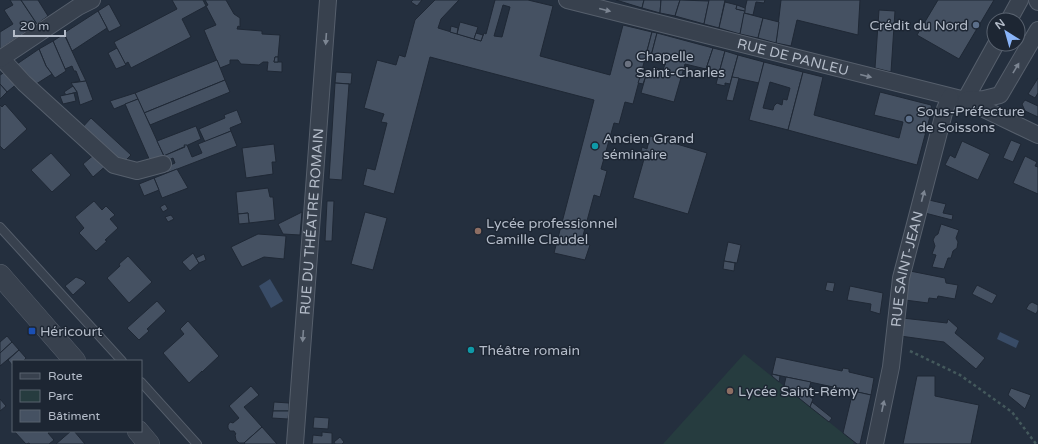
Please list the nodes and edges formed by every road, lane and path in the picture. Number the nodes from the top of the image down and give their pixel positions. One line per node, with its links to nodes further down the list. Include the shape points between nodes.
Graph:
1 (92, 0): 8 (street)
2 (328, 0): 23 (street, RUE DU THÉATRE ROMAIN, one-way to 23)
3 (567, 0): 10 (street, RUE DE PANLEU, one-way to 10)
4 (1020, 0): 5 (street)
5 (1013, 12)
6 (1038, 30): 9 (street, one-way to 6)
7 (990, 52): 10 (street, RUE SAINT-JEAN)
8 (1, 58): 13 (street, via 24,83 114,165 137,171)
9 (1000, 95): 10 (street, via 984,99); 11 (street)
10 (957, 99): 11 (street); 24 (street, RUE SAINT-JEAN, one-way to 10, via 891,367 901,278 946,109)
11 (1011, 121): 12 (street)
12 (1038, 135)
13 (163, 164)
14 (0, 227): 18 (lane)
15 (0, 275): 17 (street)
16 (907, 350): 25 (path, via 960,375 1012,412)
17 (74, 360)
18 (121, 360)
19 (142, 383): 22 (lane)
20 (139, 432): 21 (street)
21 (149, 444)
22 (197, 444)
23 (295, 444)
24 (874, 444)
25 (1036, 444)

